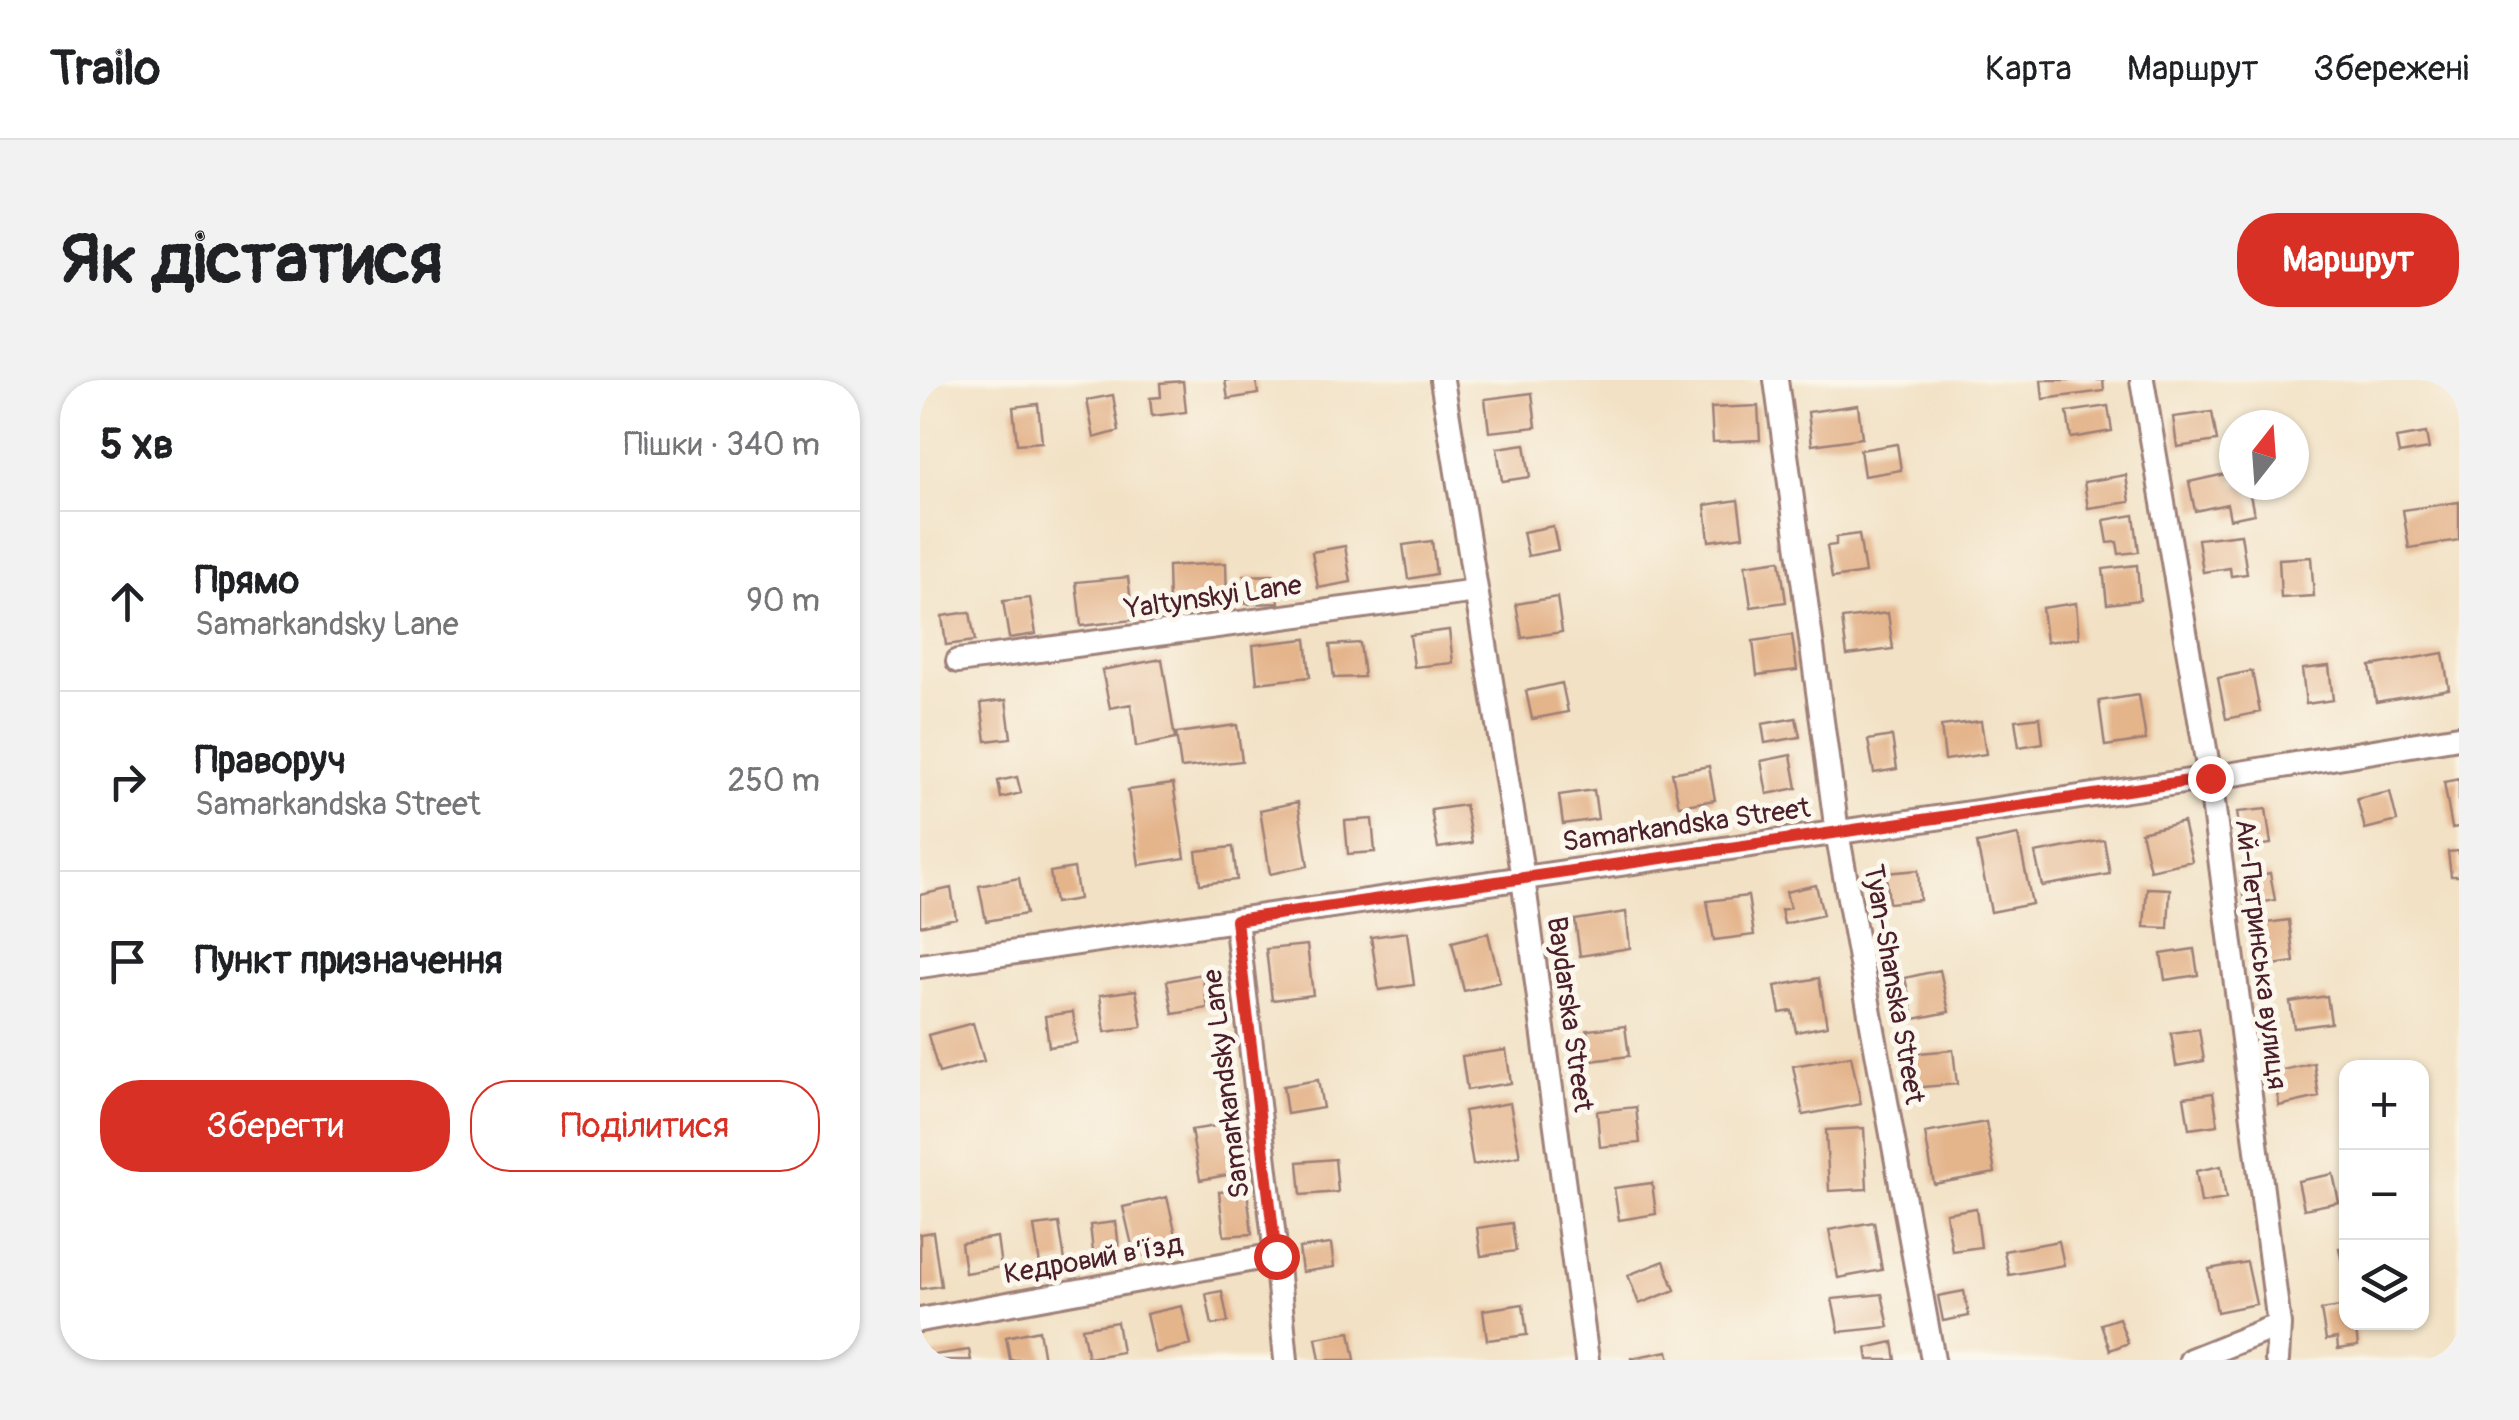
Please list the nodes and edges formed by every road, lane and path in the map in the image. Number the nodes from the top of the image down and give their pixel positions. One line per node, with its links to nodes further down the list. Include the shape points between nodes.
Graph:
1 (1442, 380): 4 (street, Baydarska Street)
2 (1776, 380): 8 (street, Tyan-Shanska Street)
3 (2142, 380): 7 (street, Ай-Петринська вулиця)
4 (1476, 590): 5 (street, Yaltynskyi Lane); 9 (street, Baydarska Street)
5 (958, 662)
6 (2459, 737): 7 (street, Samarkandska Street)
7 (2210, 778): 8 (street, Samarkandska Street); 14 (street, Ай-Петринська вулиця)
8 (1837, 832): 9 (street, Samarkandska Street); 17 (street, Tyan-Shanska Street)
9 (1523, 878): 10 (street, Samarkandska Street); 16 (street, Baydarska Street)
10 (1236, 920): 11 (street, Samarkandska Street); 12 (street, Samarkandsky Lane)
11 (920, 966)
12 (1276, 1256): 13 (street, Кедровий в’їзд); 15 (street, Samarkandsky Lane)
13 (920, 1320)
14 (2279, 1325): 18 (street); 19 (street, Ай-Петринська вулиця)
15 (1286, 1360)
16 (1587, 1360)
17 (1933, 1360)
18 (2191, 1360)
19 (2276, 1360)

